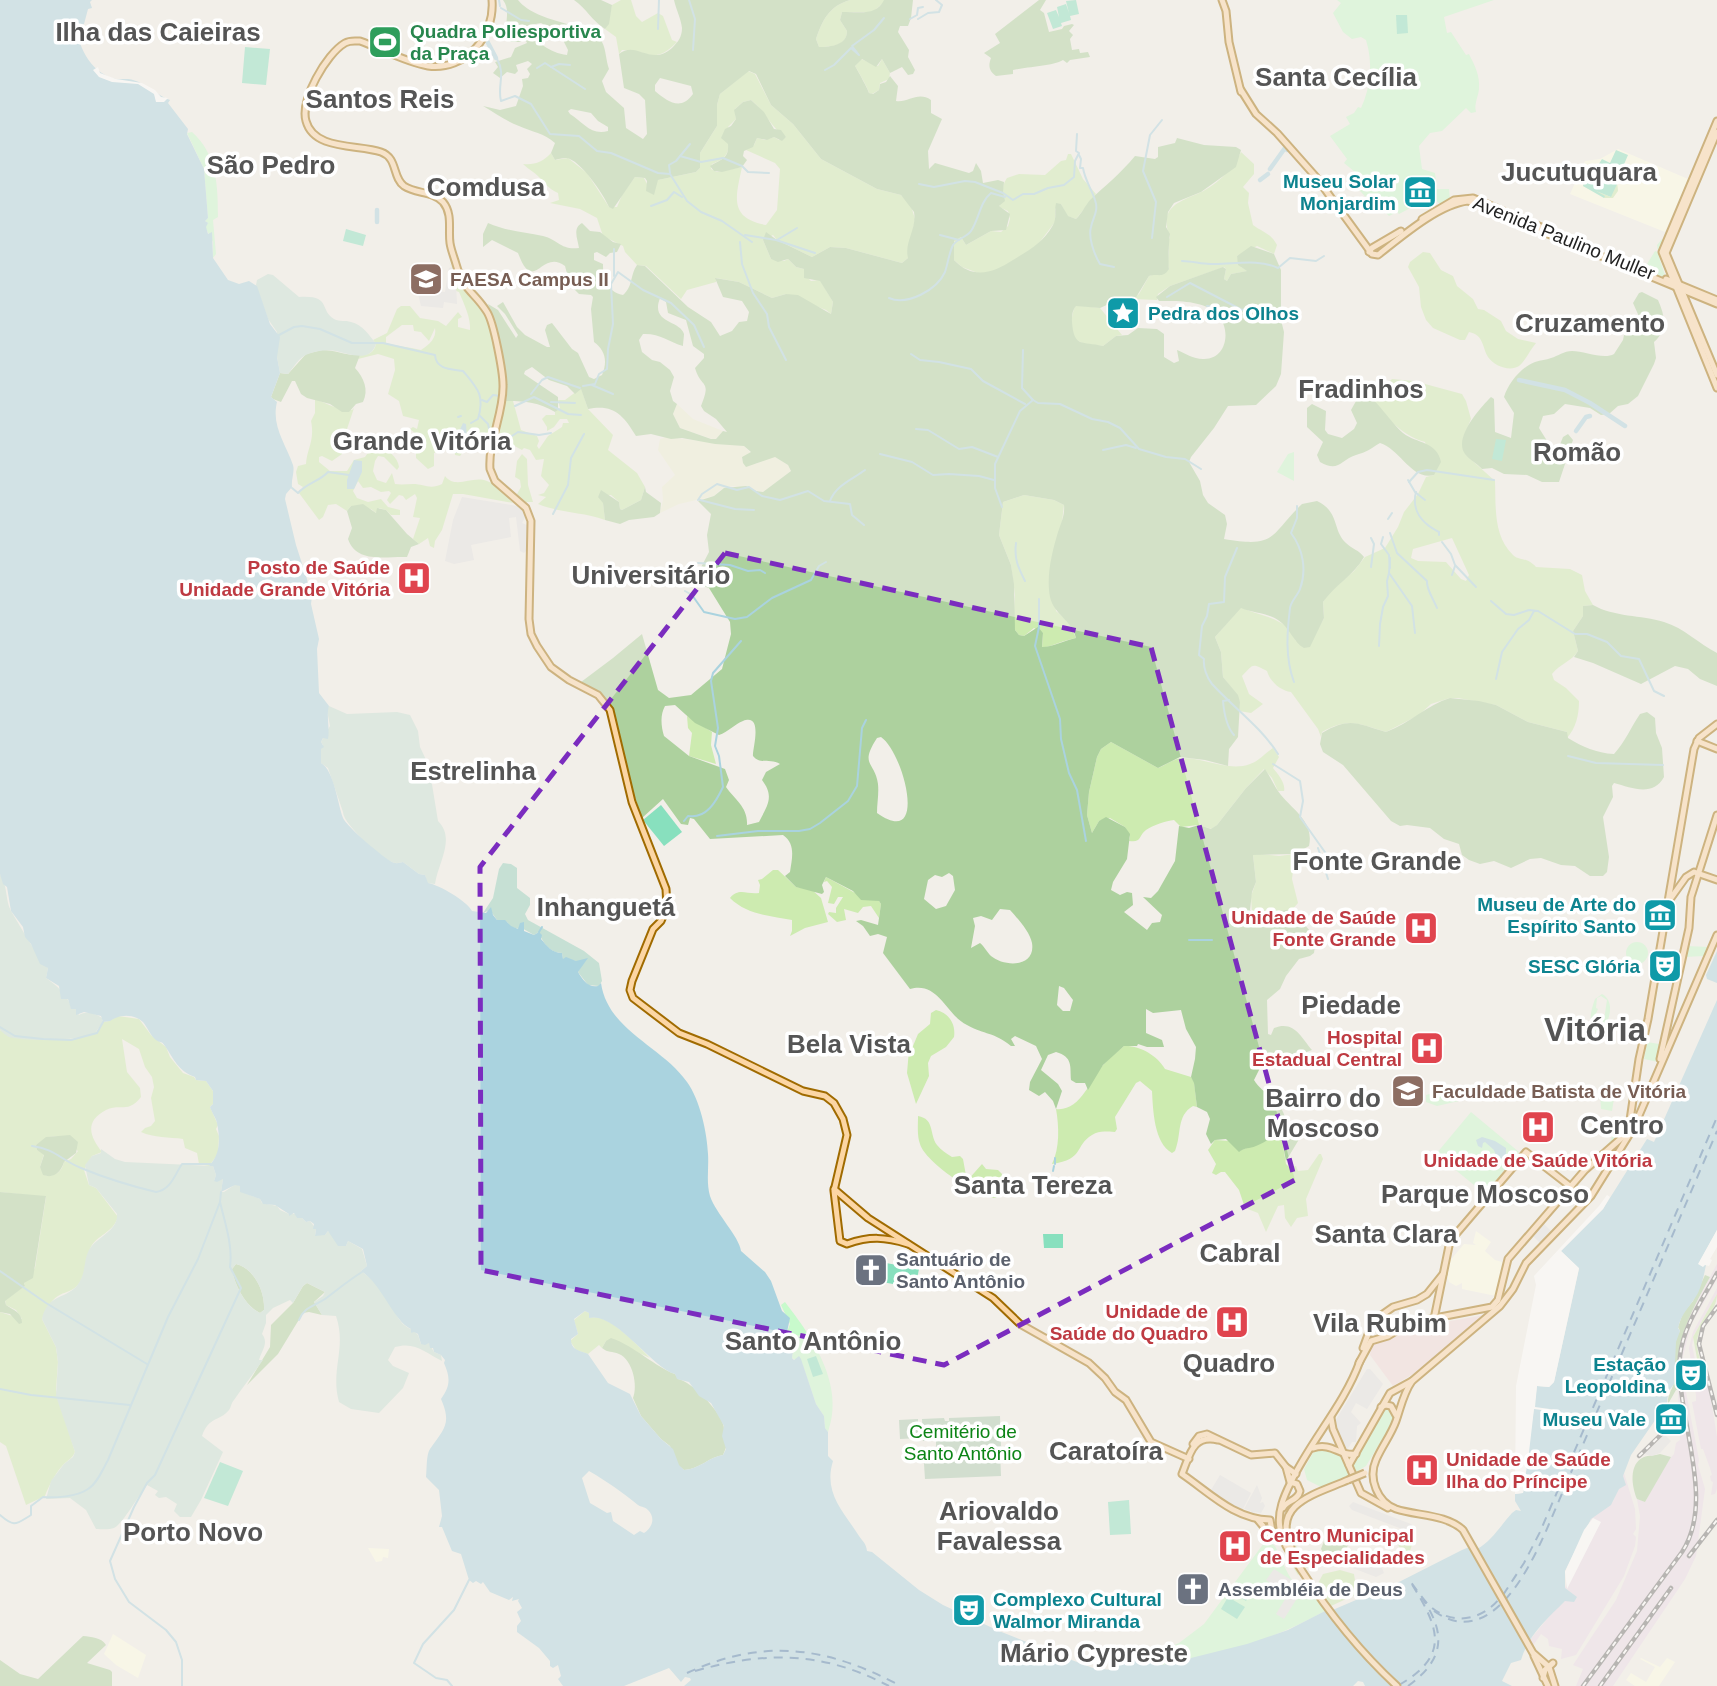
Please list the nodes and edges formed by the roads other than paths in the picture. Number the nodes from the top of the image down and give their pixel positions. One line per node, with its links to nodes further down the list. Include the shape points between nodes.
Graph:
1 (492, 0): 25 (main road, via 486,35 457,61 424,65 362,42 343,44 310,91 307,124 332,143 383,153 393,162 401,183 447,207 461,281 491,319 503,383 490,469 495,481 526,508 531,521 531,634 551,667 598,695 610,710 632,802 666,889 667,908 653,929 632,981 633,998 679,1033 803,1091 828,1097 840,1111 846,1129)
2 (1222, 0): 5 (main road, via 1241,90)
3 (1717, 121): 7 (main road)
4 (1717, 132): 7 (main road)
5 (1349, 223): 8 (main road, via 1366,243); 9 (main road)
6 (1396, 237): 8 (main road, Avenida Paulino Muller); 9 (main road, Avenida Paulino Muller, via 1382,253 1375,256); 10 (main road, Avenida Paulino Muller, via 1448,203 1473,198)
7 (1669, 238): 10 (main road, via 1662,254)
8 (1377, 247): 9 (main road, Avenida Paulino Muller)
9 (1369, 252)
10 (1677, 286): 11 (main road, Avenida Paulino Muller); 12 (main road); 13 (main road, Avenida Paulino Muller); 15 (main road)
11 (1692, 295): 12 (main road); 13 (main road, Avenida Paulino Muller)
12 (1685, 299): 14 (main road)
13 (1717, 302)
14 (1717, 375)
15 (1717, 388)
16 (1717, 724): 17 (main road)
17 (1698, 739): 18 (main road); 22 (main road)
18 (1717, 749)
19 (1717, 816): 20 (main road)
20 (1698, 872): 21 (main road); 22 (main road, via 1686,877); 24 (main road)
21 (1717, 880)
22 (1668, 901): 26 (main road, via 1627,1130)
23 (1717, 935): 24 (main road)
24 (1655, 1079): 33 (main road, via 1628,1138 1591,1196 1526,1263 1509,1296)
25 (835, 1184): 27 (main road, via 858,1211); 28 (main road, via 841,1242)
26 (1571, 1187): 30 (main road, via 1526,1152 1450,1241); 31 (main road, via 1506,1261 1496,1303 1488,1309)
27 (879, 1225): 28 (main road, via 883,1231); 29 (main road)
28 (879, 1237): 29 (main road)
29 (908, 1244): 40 (main road, via 993,1298 1020,1324 1089,1363 1126,1400 1151,1443)
30 (1443, 1274): 31 (main road); 32 (main road, via 1427,1294 1393,1307 1373,1321)
31 (1434, 1319): 32 (main road, via 1409,1322 1373,1340)
32 (1359, 1363): 35 (main road)
33 (1412, 1381): 34 (main road, via 1394,1389); 36 (main road)
34 (1381, 1407): 36 (main road, via 1391,1406); 39 (main road)
35 (1332, 1415): 37 (main road); 38 (main road)
36 (1396, 1420): 41 (main road)
37 (1311, 1448): 38 (main road, via 1328,1445); 44 (main road)
38 (1342, 1452): 39 (main road); 43 (main road)
39 (1356, 1454): 43 (main road)
40 (1188, 1459): 42 (main road, via 1199,1436 1208,1434 1251,1455 1275,1453); 47 (main road, via 1183,1471 1222,1505)
41 (1374, 1463): 46 (main road, via 1374,1484 1382,1500); 48 (main road, bridge, via 1365,1472 1292,1508 1285,1527)
42 (1286, 1467): 44 (main road); 45 (main road)
43 (1349, 1468): 46 (main road, via 1364,1496 1397,1512)
44 (1296, 1474): 45 (main road)
45 (1290, 1482): 48 (main road, via 1300,1491 1283,1509 1283,1532); 49 (main road, via 1279,1517 1282,1535)
46 (1418, 1515): 50 (main road, via 1458,1526 1468,1538)
47 (1258, 1520): 47 (main road, via 1272,1521 1272,1534 1267,1538)
48 (1290, 1545): 49 (main road)
49 (1295, 1557): 53 (main road, via 1347,1629)
50 (1533, 1654): 51 (main road); 52 (main road)
51 (1551, 1665): 52 (main road); 55 (main road)
52 (1544, 1678): 54 (main road)
53 (1399, 1686)
54 (1548, 1686)
55 (1555, 1686)

